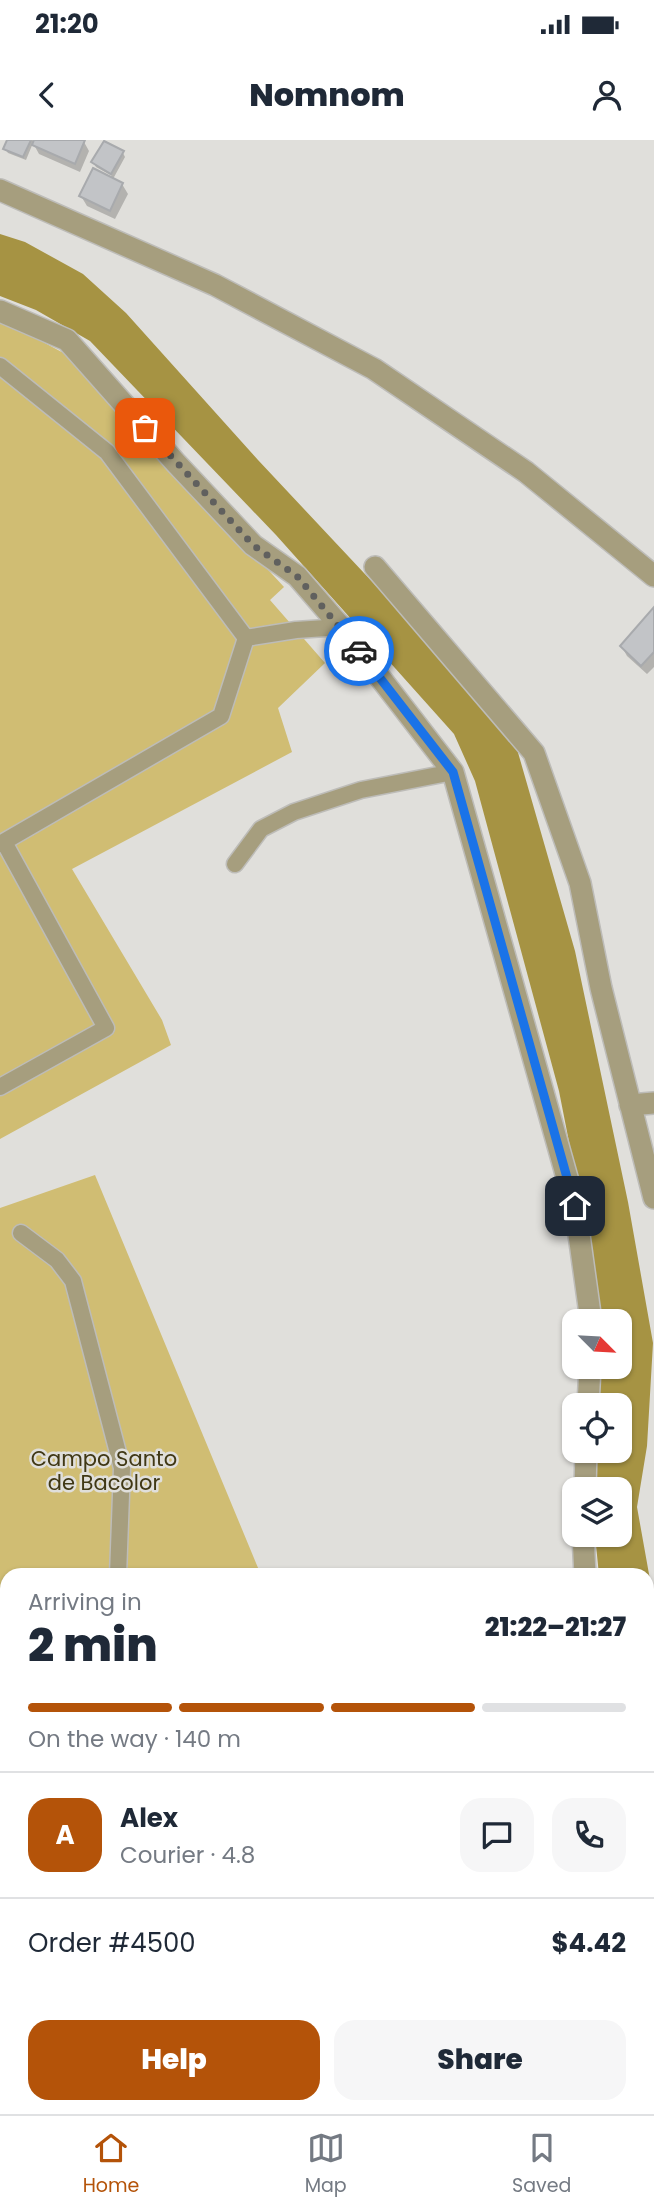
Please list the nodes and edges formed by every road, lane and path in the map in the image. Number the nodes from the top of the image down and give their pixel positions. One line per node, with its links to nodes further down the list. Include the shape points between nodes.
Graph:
1 (0, 190): 5 (street, via 215,285 374,369 526,472)
2 (0, 311): 6 (street, via 67,340 253,545 297,576)
3 (0, 366): 7 (lane, via 107,452)
4 (375, 567): 13 (street, via 534,753 580,883)
5 (654, 576)
6 (341, 627): 7 (lane); 8 (street)
7 (246, 638): 9 (lane, via 221,716)
8 (453, 772): 10 (lane, via 360,790 295,812 261,829); 16 (street, via 575,1206)
9 (2, 843): 11 (lane, via 106,1028)
10 (235, 864)
11 (0, 1087)
12 (654, 1103): 13 (street)
13 (630, 1105): 14 (street)
14 (654, 1198)
15 (20, 1233): 18 (lane, via 57,1260 73,1282 122,1468)
16 (589, 1309)
17 (584, 1547): 19 (street)
18 (118, 1568)
19 (585, 1568)

